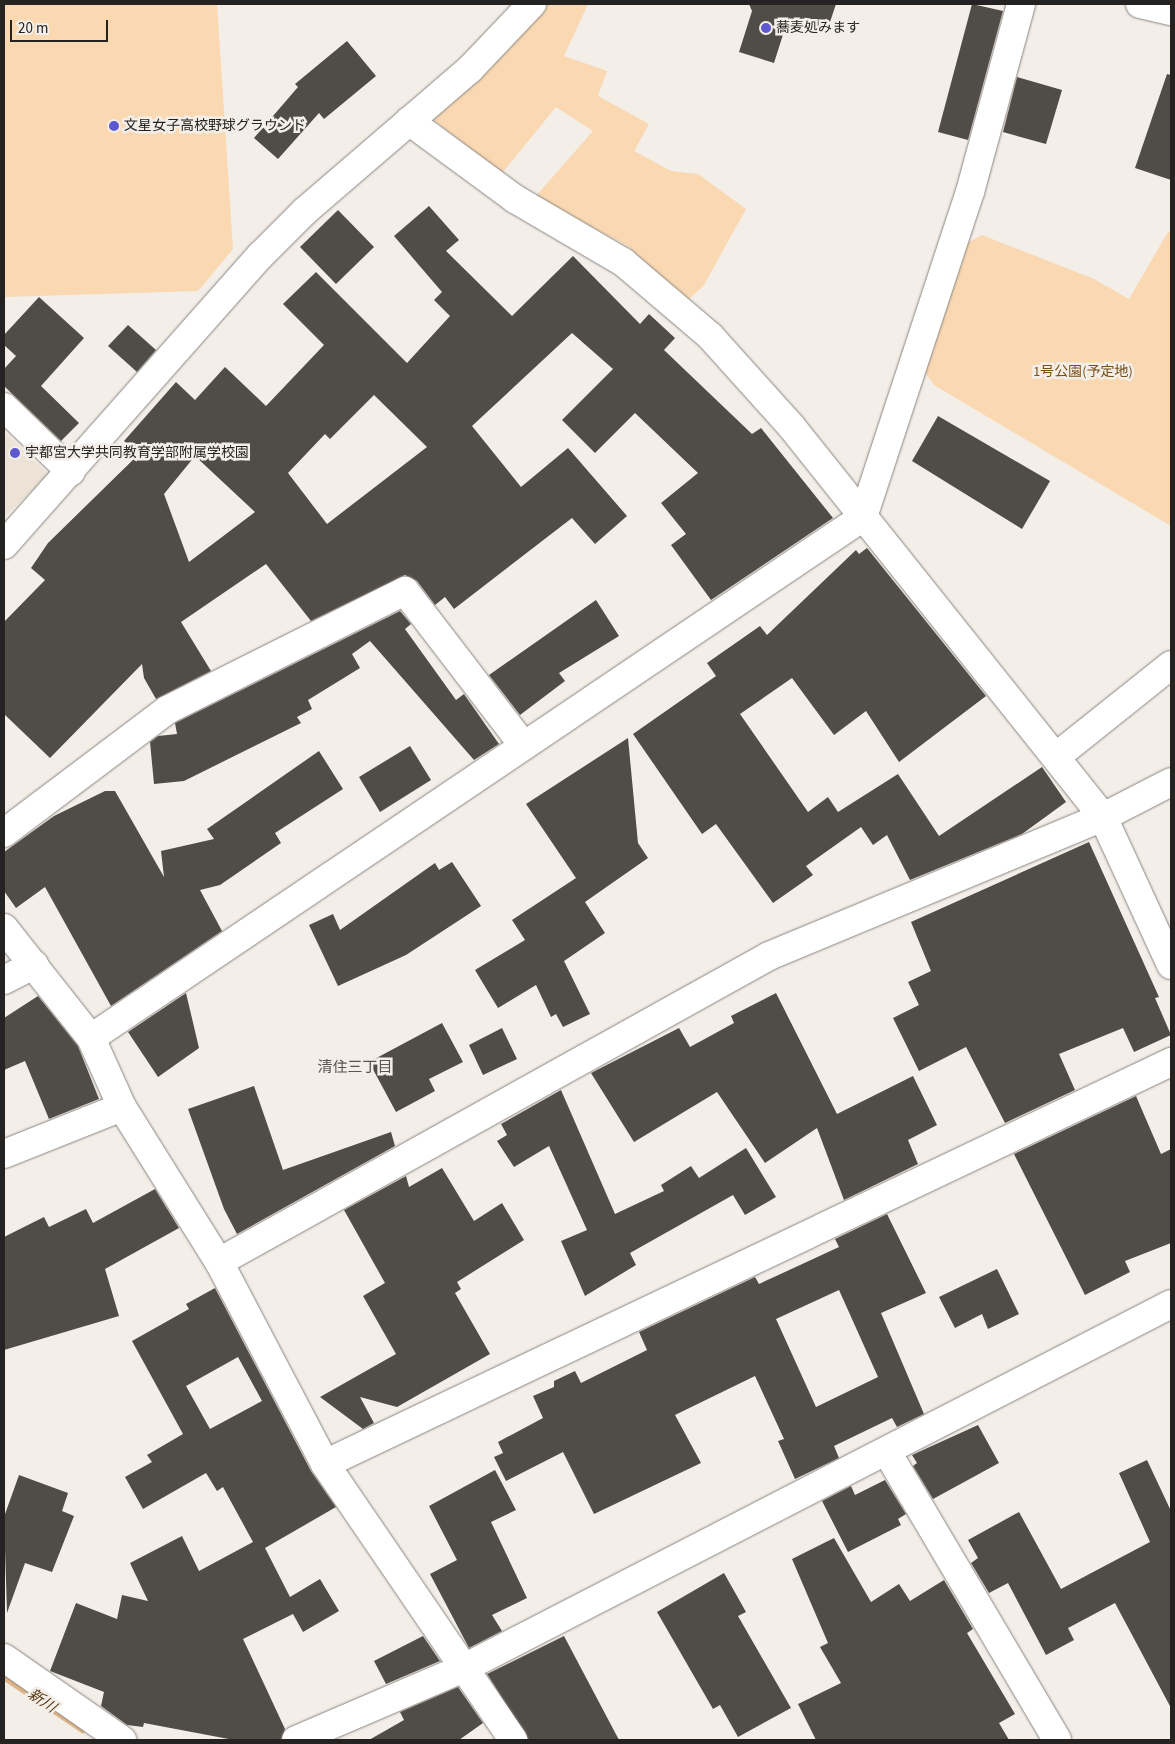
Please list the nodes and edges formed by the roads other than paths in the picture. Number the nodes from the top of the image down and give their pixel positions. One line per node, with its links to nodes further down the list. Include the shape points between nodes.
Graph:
1 (532, 4): 5 (street, via 476,64)
2 (1021, 4): 8 (street, via 970,192)
3 (1140, 4): 4 (street)
4 (1171, 11)
5 (409, 121): 7 (street, via 305,211 261,255); 8 (street, via 515,199 623,262 710,336 791,426)
6 (4, 407): 7 (street)
7 (71, 472): 9 (street)
8 (863, 517): 11 (street); 12 (street)
9 (4, 545)
10 (1171, 665): 12 (street)
11 (524, 746): 15 (street, via 405,590 167,710); 20 (street)
12 (1057, 756): 14 (street)
13 (1171, 782): 14 (street)
14 (1103, 817): 18 (street); 24 (street, via 769,956)
15 (4, 833)
16 (4, 928): 17 (street)
17 (34, 965): 19 (street); 20 (street)
18 (1171, 966)
19 (4, 980)
20 (91, 1038): 22 (street)
21 (1171, 1062): 27 (street)
22 (122, 1107): 23 (street); 24 (street)
23 (4, 1154)
24 (219, 1262): 27 (street)
25 (1171, 1304): 26 (street)
26 (887, 1452): 29 (street); 33 (street)
27 (325, 1464): 29 (street)
28 (4, 1658): 30 (street)
29 (466, 1667): 31 (street); 32 (street)
30 (122, 1740)
31 (296, 1740)
32 (513, 1740)
33 (1057, 1740)

